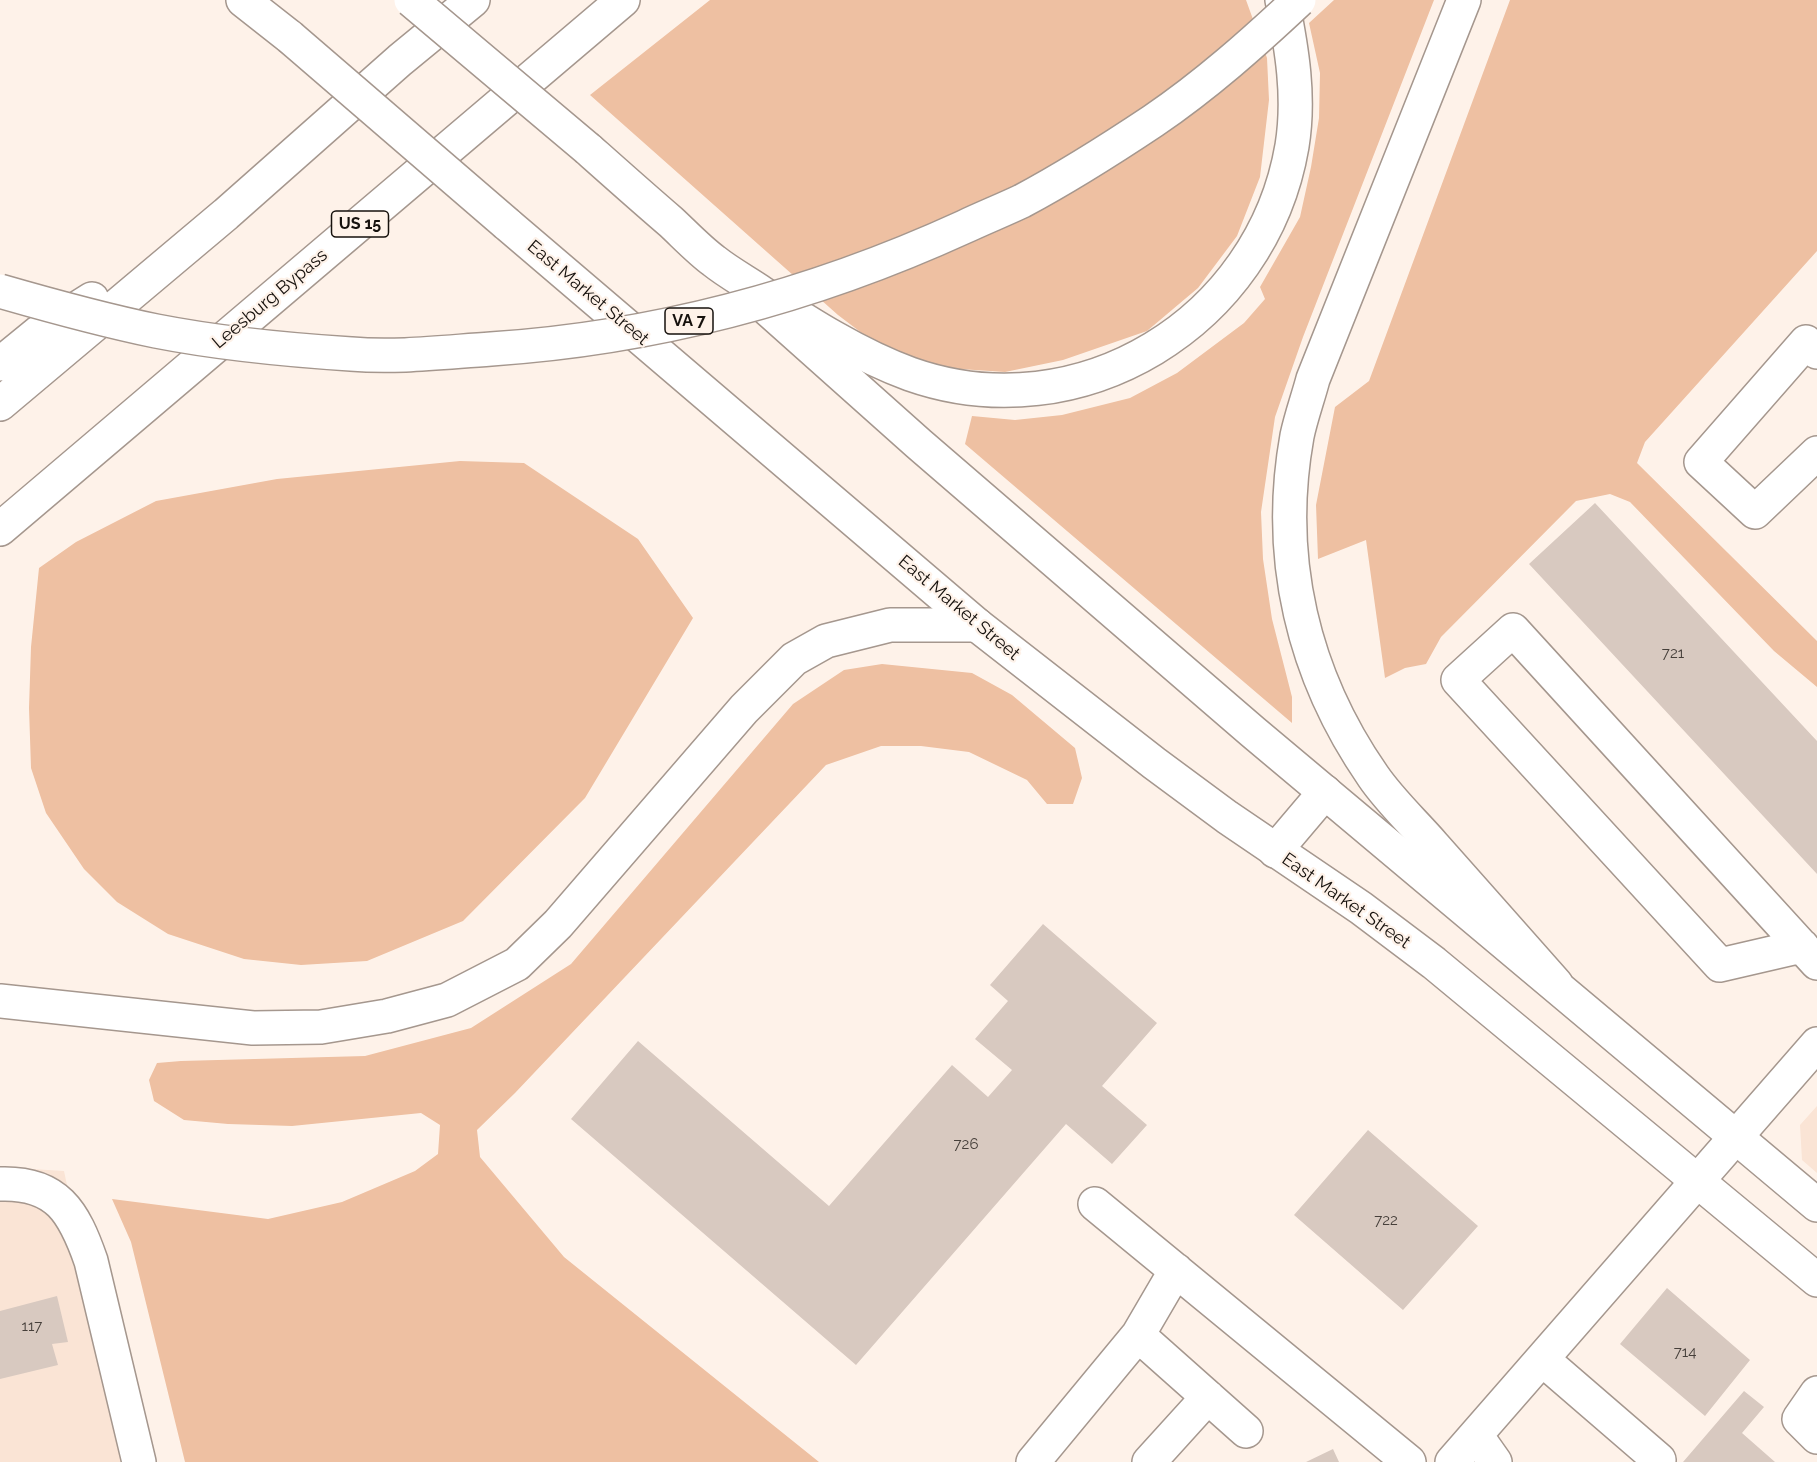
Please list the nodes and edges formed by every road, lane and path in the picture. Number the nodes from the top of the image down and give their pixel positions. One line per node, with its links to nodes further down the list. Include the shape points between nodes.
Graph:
1 (243, 0): 9 (main road)
2 (248, 0): 9 (main road, East Market Street)
3 (411, 0): 11 (main road, bridge, via 588,149)
4 (473, 0): 10 (main road)
5 (623, 0): 19 (main road, Leesburg Bypass / US 15)
6 (1282, 0): 11 (main road, via 1293,51 1296,98 1292,146 1278,197 1258,241 1228,285 1194,320 1153,350 1103,374 1061,386 1010,390 961,387 913,375 809,324)
7 (1299, 0): 12 (main road, VA 7, bridge, via 1233,61 1156,119 1022,201 915,249 828,282 641,332 551,345 354,355 160,332)
8 (1464, 0): 24 (main road, via 1313,379 1294,458 1290,553 1302,624 1317,673 1342,728 1374,778)
9 (290, 37): 20 (main road, East Market Street, bridge)
10 (226, 214): 13 (main road); 17 (main road)
11 (713, 261): 21 (main road)
12 (0, 291)
13 (38, 333): 15 (main road); 16 (main road)
14 (1813, 342): 18 (main road, via 1701,462 1755,512)
15 (0, 348)
16 (0, 364)
17 (0, 404)
18 (1817, 453)
19 (0, 529)
20 (977, 625): 22 (main road, East Market Street, via 1145,757); 25 (main road, via 890,625 826,641 794,659 744,709 558,924 517,964 447,1000 387,1016 321,1027 253,1028)
21 (1325, 792): 22 (main road); 24 (main road)
22 (1275, 851): 28 (main road, East Market Street, via 1434,963)
23 (1809, 954): 23 (main road, via 1513,630 1458,680 1720,965)
24 (1556, 984): 27 (main road)
25 (0, 1001)
26 (1817, 1044): 27 (main road)
27 (1736, 1138): 28 (main road); 31 (main road)
28 (1699, 1180): 33 (main road, East Market Street); 35 (main road)
29 (0, 1184): 42 (main road, via 21,1183 45,1192 64,1205 80,1230 91,1261)
30 (1095, 1204): 32 (main road)
31 (1817, 1205)
32 (1176, 1270): 34 (main road); 45 (main road)
33 (1817, 1280)
34 (1138, 1335): 37 (main road); 43 (main road)
35 (1542, 1359): 39 (main road); 41 (main road)
36 (1817, 1393): 40 (main road, via 1799,1419)
37 (1208, 1397): 38 (main road); 44 (main road)
38 (1246, 1431)
39 (1476, 1435): 46 (main road); 47 (main road)
40 (1817, 1437)
41 (1659, 1460)
42 (138, 1462)
43 (1033, 1462)
44 (1149, 1462)
45 (1408, 1462)
46 (1452, 1462)
47 (1495, 1462)

